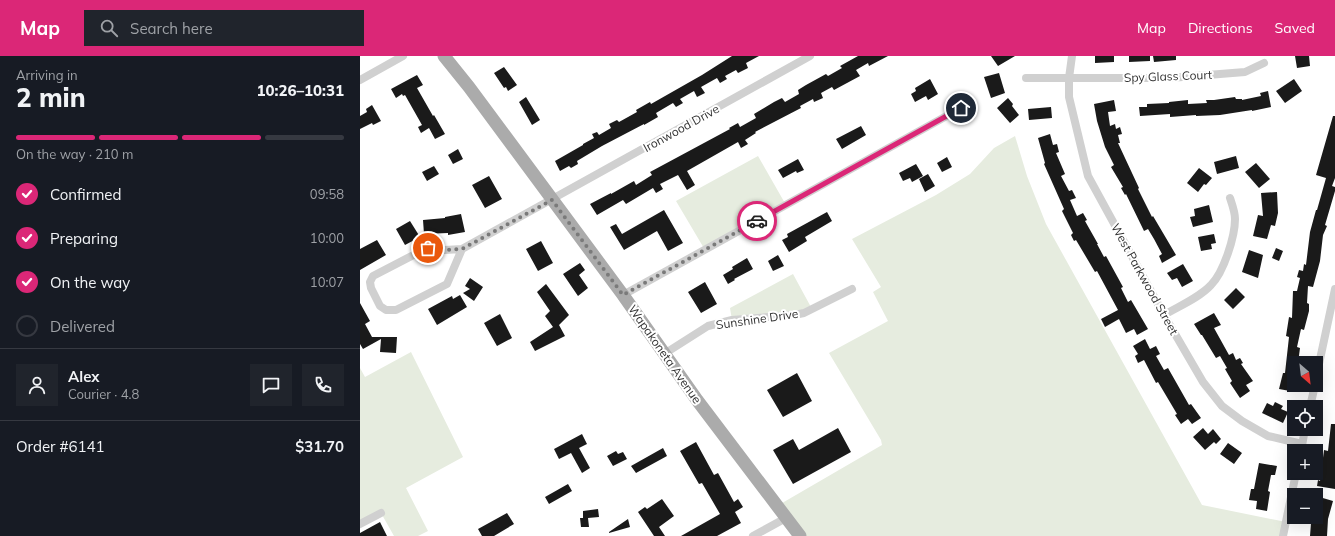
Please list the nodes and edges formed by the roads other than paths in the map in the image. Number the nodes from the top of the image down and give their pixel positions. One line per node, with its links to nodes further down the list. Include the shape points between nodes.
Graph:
1 (403, 56): 8 (street)
2 (444, 56): 11 (main road, Wapakoneta Avenue)
3 (810, 56): 11 (street, Ironwood Drive)
4 (1072, 56): 7 (street, West Parkwood Street)
5 (1264, 63): 7 (street, Spy Glass Court, via 1245,72 1170,78)
6 (1026, 78): 7 (street, Spy Glass Court)
7 (1069, 78): 16 (street, West Parkwood Street, via 1069,97 1088,176)
8 (360, 80)
9 (961, 108): 15 (street)
10 (1230, 198): 16 (street, via 1235,218 1224,265 1212,285)
11 (552, 200): 12 (street, Ironwood Drive); 15 (main road, Wapakoneta Avenue)
12 (462, 249): 12 (street, via 428,248 373,276 371,288 380,306 386,310 396,310 447,284)
13 (852, 289): 17 (street, Sunshine Drive, via 804,313 732,320 708,326)
14 (1335, 289): 18 (street)
15 (623, 295): 17 (main road, Wapakoneta Avenue)
16 (1164, 315): 19 (street, West Parkwood Street, via 1203,382 1222,406 1268,436)
17 (664, 354): 22 (main road, Wapakoneta Avenue)
18 (1321, 356)
19 (1290, 444)
20 (1295, 480): 26 (street)
21 (381, 513): 23 (street)
22 (786, 518): 24 (street); 25 (main road, Wapakoneta Avenue)
23 (360, 524)
24 (753, 536)
25 (800, 536)
26 (1283, 536)

